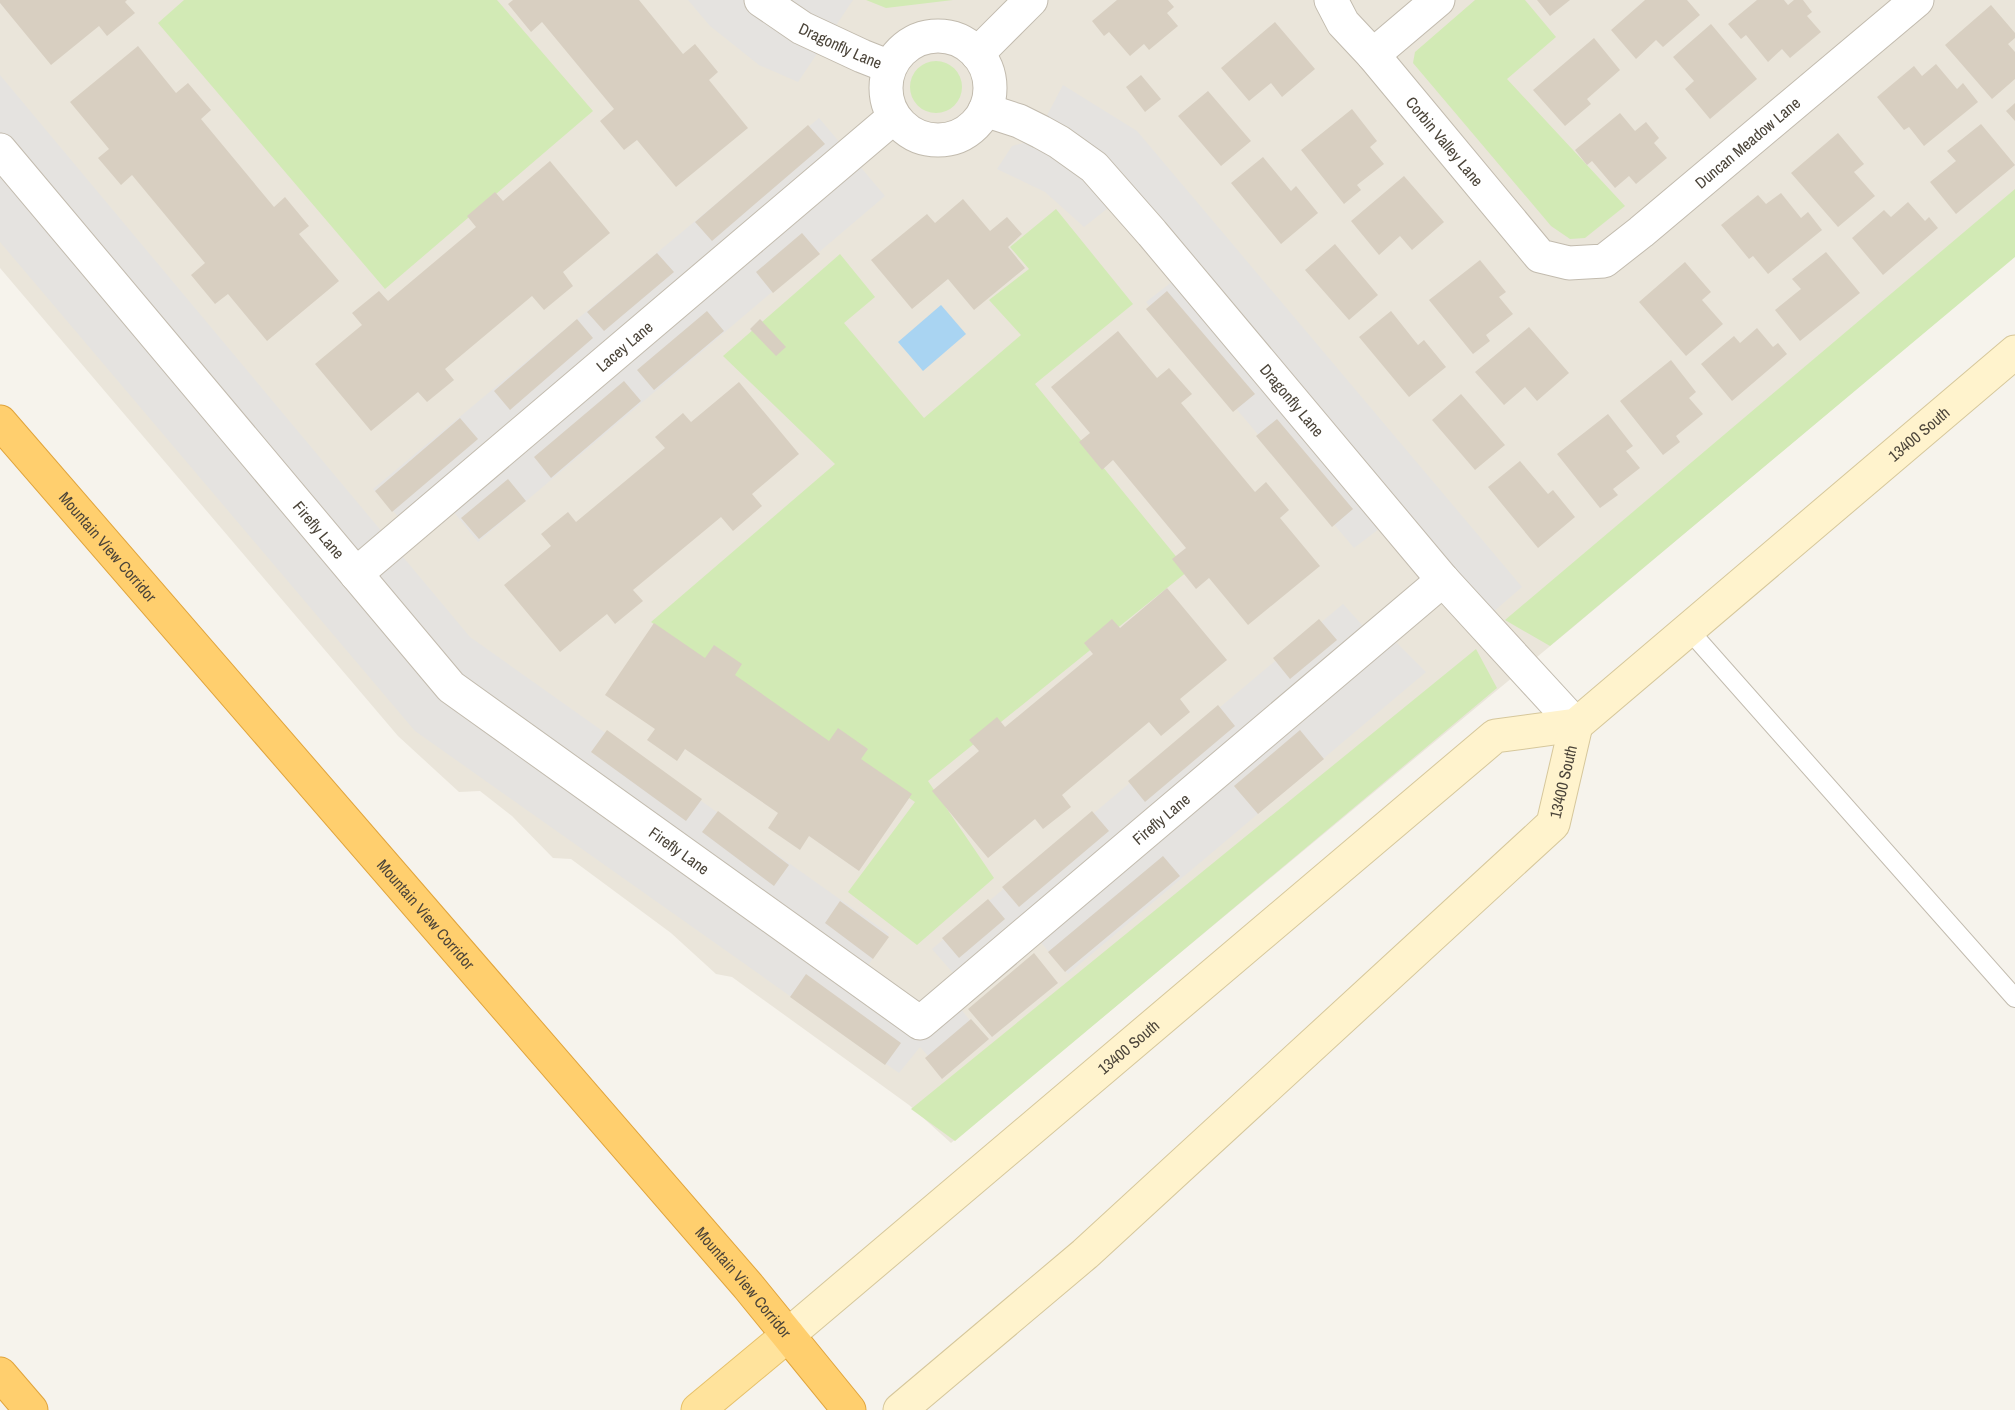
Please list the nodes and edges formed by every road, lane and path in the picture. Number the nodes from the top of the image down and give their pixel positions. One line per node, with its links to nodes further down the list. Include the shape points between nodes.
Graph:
1 (761, 0): 8 (street, Dragonfly Lane, via 802,28)
2 (1031, 0): 6 (street)
3 (1331, 0): 7 (street, Corbin Valley Lane, via 1342,23)
4 (1437, 0): 7 (street)
5 (1917, 0): 12 (street, Duncan Meadow Lane, via 1604,261)
6 (977, 54): 8 (street, via 948,37 930,37 900,52); 9 (street, via 990,82)
7 (1373, 55): 12 (street, Corbin Valley Lane, via 1540,256)
8 (890, 66): 10 (street, via 887,101)
9 (985, 110): 10 (street, via 973,127 940,141 906,130); 16 (street, Dragonfly Lane, via 1019,121 1094,166)
10 (894, 117): 15 (street, Lacey Lane)
11 (0, 150): 15 (street, Firefly Lane)
12 (1569, 263)
13 (2015, 352): 17 (main road, 13400 South)
14 (0, 422): 20 (highway, Mountain View Corridor)
15 (356, 574): 16 (street, Firefly Lane, via 451,687 920,1023)
16 (1443, 580): 18 (street, Dragonfly Lane)
17 (1688, 629): 18 (main road, 13400 South); 19 (lane)
18 (1575, 725): 20 (main road, 13400 South, via 1495,736); 25 (main road, 13400 South, via 1553,824 1084,1254)
19 (2015, 998)
20 (788, 1335): 23 (main road, 13400 South); 24 (highway, Mountain View Corridor)
21 (0, 1374): 22 (highway)
22 (31, 1410)
23 (698, 1410)
24 (849, 1410)
25 (900, 1410)

